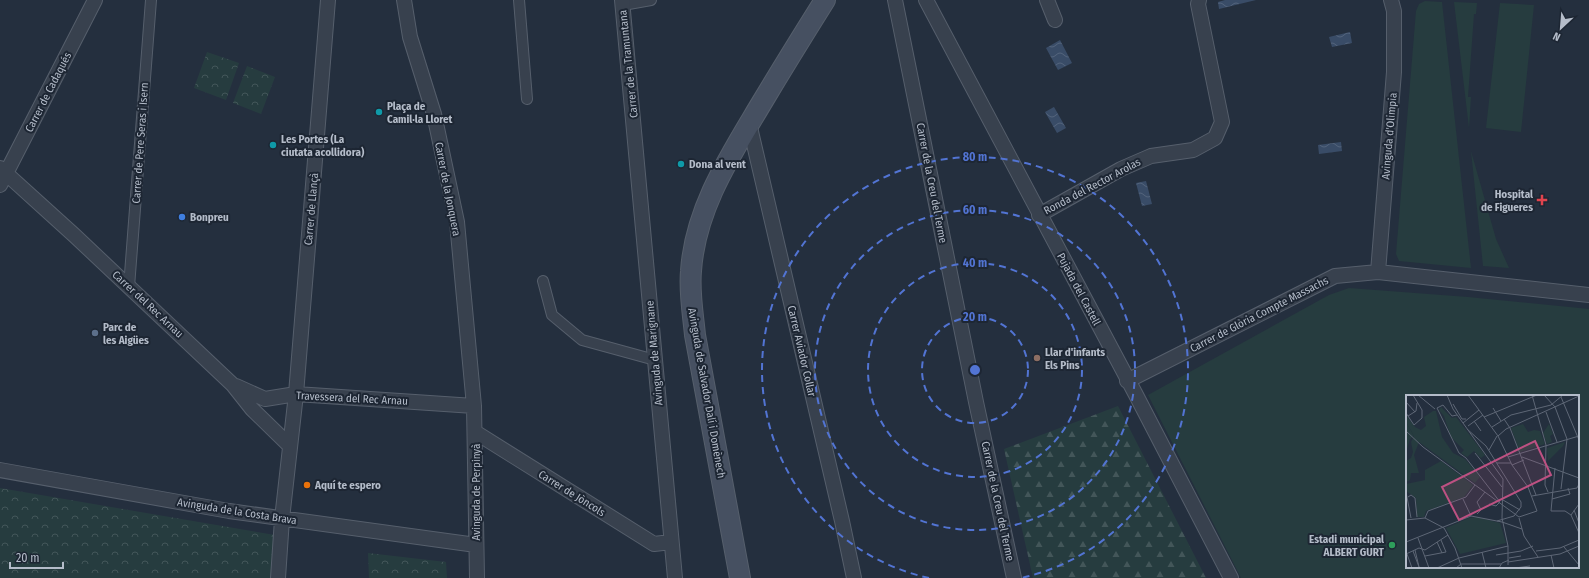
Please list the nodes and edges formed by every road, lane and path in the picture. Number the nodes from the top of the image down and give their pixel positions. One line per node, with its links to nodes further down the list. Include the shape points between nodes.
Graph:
1 (95, 0): 18 (street, Carrer de Cadaqués)
2 (151, 0): 22 (street, Carrer de Pere Seras i Isern)
3 (328, 0): 27 (street, Carrer de Llançà)
4 (404, 0): 28 (street, Carrer de la Jonquera, via 410,37 434,114 457,222)
5 (519, 0): 15 (street)
6 (651, 0): 13 (street)
7 (825, 0): 16 (main road, Avinguda de Salvador Dalí i Domènech)
8 (895, 0): 40 (street, Carrer de la Creu del Terme)
9 (926, 0): 19 (street, Pujada del Castell)
10 (1047, 0): 14 (street)
11 (1199, 0): 19 (street, Ronda del Rector Arolas, via 1222,122 1215,138 1193,150 1150,156 1121,169)
12 (1391, 0): 20 (street, Avinguda d'Olimpia, via 1394,11 1394,72)
13 (622, 3): 17 (street, Carrer de la Tramuntana)
14 (1055, 20)
15 (527, 100)
16 (749, 124): 38 (main road, Avinguda de Salvador Dalí i Domènech, via 724,167 704,212 691,272 691,304 696,342); 39 (street, Carrer Aviador Collar)
17 (635, 127): 24 (street, Avinguda de Marignane)
18 (2, 176): 22 (street, Carrer del Rec Arnau, via 74,235)
19 (1039, 215): 25 (street, Pujada del Castell)
20 (1378, 272): 23 (street, Carrer de Glòria Compte Massachs); 25 (street, Carrer de Glòria Compte Massachs, via 1335,276)
21 (543, 281): 24 (street, via 552,315 582,340)
22 (129, 287): 26 (street, Carrer del Rec Arnau)
23 (1589, 295)
24 (655, 360): 33 (street, Avinguda de Marignane)
25 (1127, 381): 41 (street, Pujada del Castell)
26 (234, 385): 27 (street, Travessera del Rec Arnau, via 265,399); 30 (street, Carrer del Rec Arnau, via 252,408)
27 (296, 394): 28 (street, Travessera del Rec Arnau); 30 (street, Carrer de Llançà)
28 (474, 406): 29 (street, Avinguda de Perpinyà)
29 (476, 432): 33 (street, Carrer de Jòncols, via 654,544); 34 (street, Avinguda de Perpinyà)
30 (290, 446): 32 (street, Carrer de Llançà)
31 (0, 470): 32 (street, Avinguda de la Costa Brava, via 221,510)
32 (282, 518): 34 (street, Avinguda de la Costa Brava); 35 (street, Carrer de Llançà)
33 (671, 542): 37 (street, Avinguda de Marignane)
34 (476, 545): 36 (street, Avinguda de Perpinyà)
35 (278, 578)
36 (477, 578)
37 (675, 578)
38 (740, 578)
39 (854, 578)
40 (1014, 578)
41 (1231, 578)

